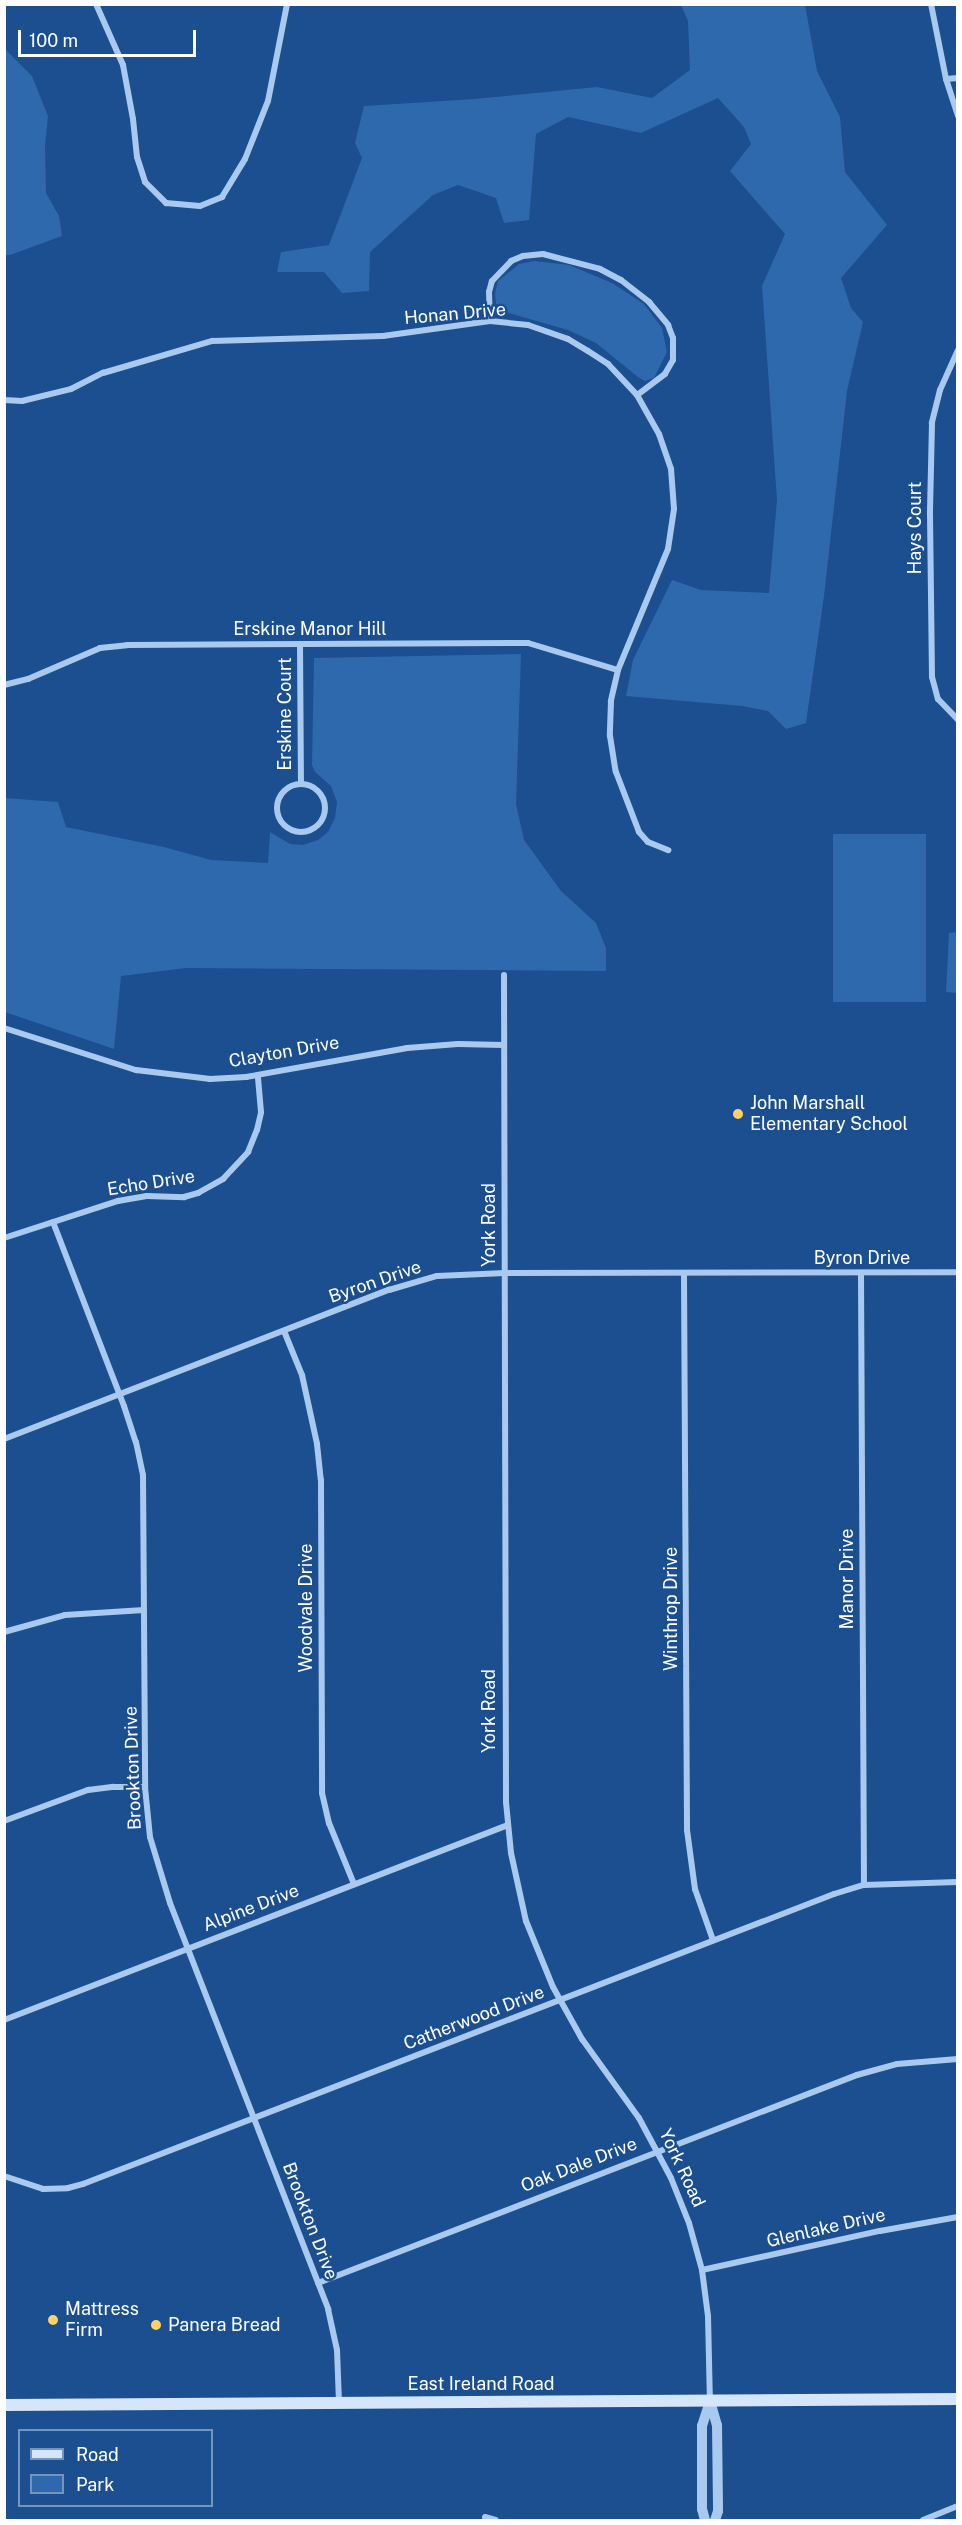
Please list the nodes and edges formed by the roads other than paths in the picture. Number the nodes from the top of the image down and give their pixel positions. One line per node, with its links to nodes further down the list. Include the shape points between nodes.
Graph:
1 (96, 4): 2 (street, via 123,65 144,183 166,203 200,206 222,196 245,159 268,101)
2 (287, 4)
3 (931, 4): 5 (street)
4 (957, 78): 5 (street)
5 (946, 79): 6 (street)
6 (957, 116)
7 (490, 321): 9 (street, Honan Drive, via 528,325 568,339 608,364); 9 (street, via 492,281 511,261 543,254 600,269 649,302 668,325 673,338 672,360 665,374); 10 (street, Honan Drive, via 383,336 212,341 103,373 71,389 22,401)
8 (957, 350): 14 (street, Hays Court, via 940,390 930,439 932,677 943,708)
9 (638, 395): 12 (street, Honan Drive, via 659,434 671,469 674,509 664,561)
10 (4, 400)
11 (300, 644): 12 (street, Erskine Manor Hill, via 528,643); 13 (street, Erskine Manor Hill, via 100,648 28,679); 15 (street, Erskine Court)
12 (618, 670): 16 (street, Honan Drive, via 611,701 613,761 639,832 648,842)
13 (4, 685)
14 (957, 720)
15 (301, 783): 15 (street, via 281,794 277,811 284,826 299,832 320,822 324,806 317,791)
16 (668, 850)
17 (504, 975): 19 (street, York Road)
18 (4, 1028): 20 (street, Clayton Drive, via 160,1075 210,1079)
19 (503, 1045): 20 (street, Clayton Drive, via 407,1048); 25 (street, York Road)
20 (258, 1075): 21 (street, Echo Drive, via 261,1112 257,1130 248,1152 224,1179 184,1197 134,1197)
21 (53, 1222): 22 (street, Echo Drive); 28 (street, Brookton Drive)
22 (4, 1238)
23 (957, 1272): 24 (street, Byron Drive)
24 (861, 1273): 26 (street, Byron Drive); 37 (street, Manor Drive)
25 (505, 1274): 26 (street, Byron Drive); 27 (street, Byron Drive, via 460,1274 410,1282); 34 (street, York Road)
26 (684, 1274): 38 (street, Winthrop Drive, via 688,1847 695,1889)
27 (284, 1331): 28 (street, Byron Drive); 36 (street, Woodvale Drive, via 302,1375 321,1480 322,1793 329,1823)
28 (119, 1394): 29 (street, Byron Drive); 30 (street, Brookton Drive, via 143,1475)
29 (4, 1439)
30 (144, 1610): 31 (street, via 65,1615); 32 (street, Brookton Drive)
31 (4, 1632)
32 (145, 1787): 33 (street, via 88,1790); 39 (street, Brookton Drive, via 156,1862)
33 (4, 1821)
34 (508, 1825): 36 (street, Alpine Drive); 40 (street, York Road, via 526,1921)
35 (957, 1882): 37 (street, Catherwood Drive)
36 (354, 1884): 39 (street, Alpine Drive)
37 (864, 1885): 38 (street, Catherwood Drive)
38 (713, 1940): 40 (street, Catherwood Drive)
39 (188, 1948): 41 (street, Alpine Drive); 43 (street, Brookton Drive)
40 (560, 2000): 43 (street, Catherwood Drive); 44 (street, York Road)
41 (4, 2020)
42 (957, 2059): 44 (street, Oak Dale Drive, via 897,2064 856,2074)
43 (254, 2118): 45 (street, Catherwood Drive, via 68,2188 30,2187); 48 (street, Brookton Drive)
44 (657, 2151): 47 (street, York Road, via 689,2223); 48 (street, Oak Dale Drive)
45 (4, 2176)
46 (957, 2217): 47 (street, Glenlake Drive)
47 (702, 2270): 50 (street, York Road, via 710,2340)
48 (318, 2283): 51 (street, Brookton Drive, via 337,2350)
49 (957, 2399): 50 (main road, East Ireland Road)
50 (710, 2400): 51 (main road, East Ireland Road); 56 (street, York Road, via 702,2426); 57 (street, York Road, via 717,2425)
51 (339, 2403): 52 (main road, East Ireland Road)
52 (4, 2405)
53 (957, 2506): 58 (street)
54 (485, 2517): 55 (street)
55 (496, 2520)
56 (705, 2520)
57 (715, 2520)
58 (923, 2520)

